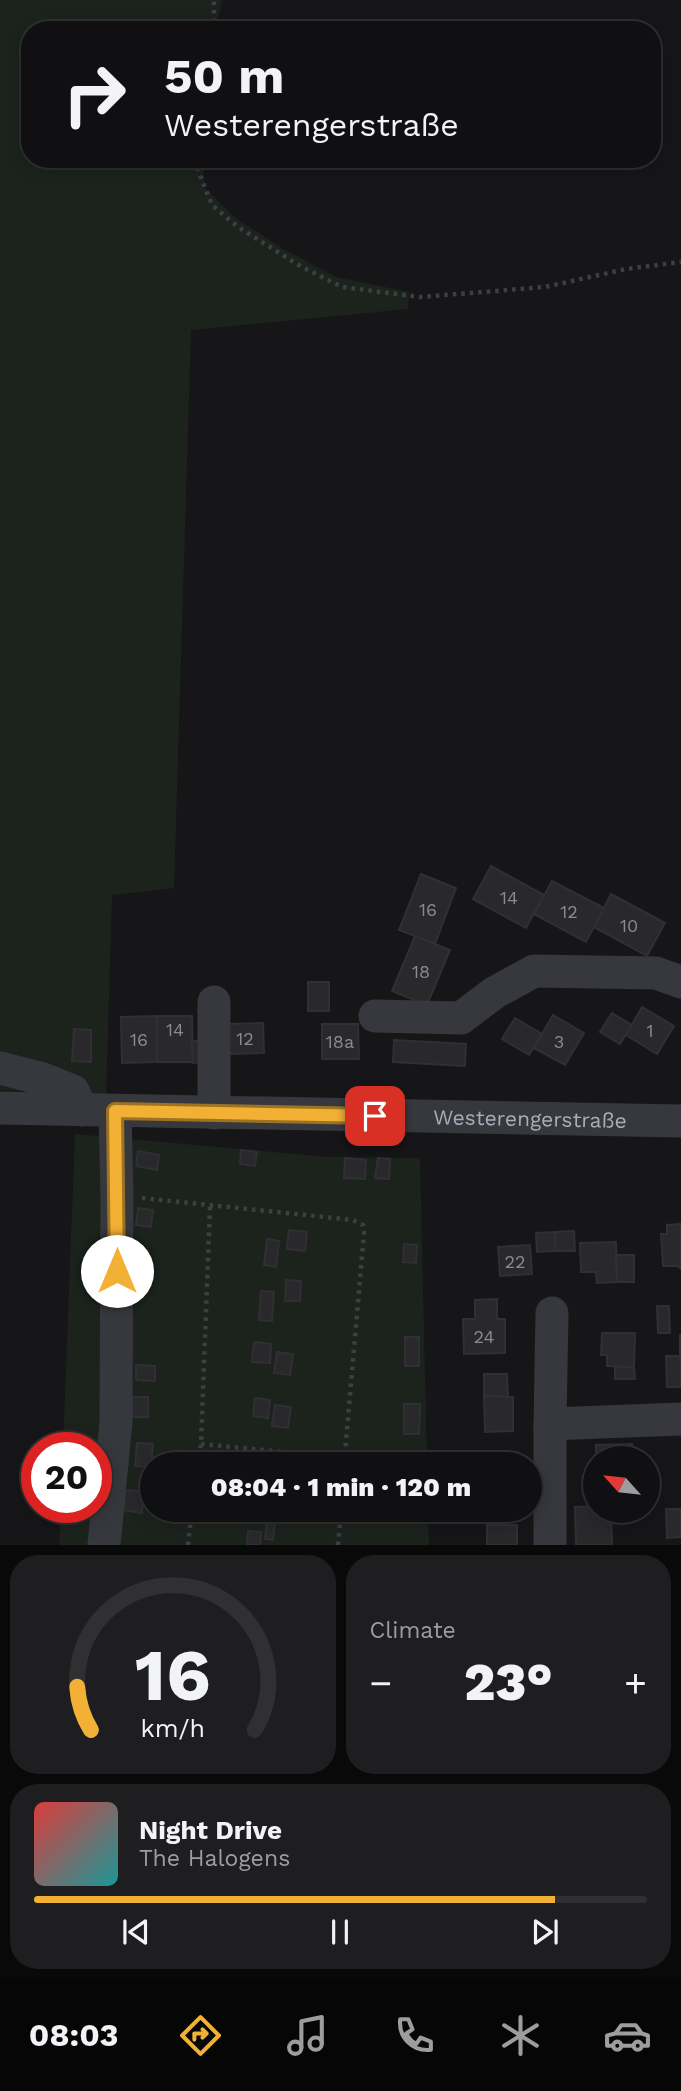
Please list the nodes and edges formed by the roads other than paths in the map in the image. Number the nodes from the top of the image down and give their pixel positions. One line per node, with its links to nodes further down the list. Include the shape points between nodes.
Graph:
1 (681, 982): 3 (street, via 656,973 534,971 461,1018)
2 (214, 1002): 8 (street)
3 (375, 1016)
4 (0, 1068): 6 (street, via 73,1091)
5 (0, 1108): 6 (street, Westerengerstraße)
6 (82, 1110): 7 (street, Westerengerstraße)
7 (115, 1111): 8 (street, Westerengerstraße); 13 (street, via 116,1422)
8 (214, 1113): 9 (street, Westerengerstraße)
9 (681, 1121)
10 (552, 1313): 12 (street)
11 (681, 1419): 12 (street)
12 (550, 1424): 14 (street)
13 (104, 1545)
14 (550, 1545)

